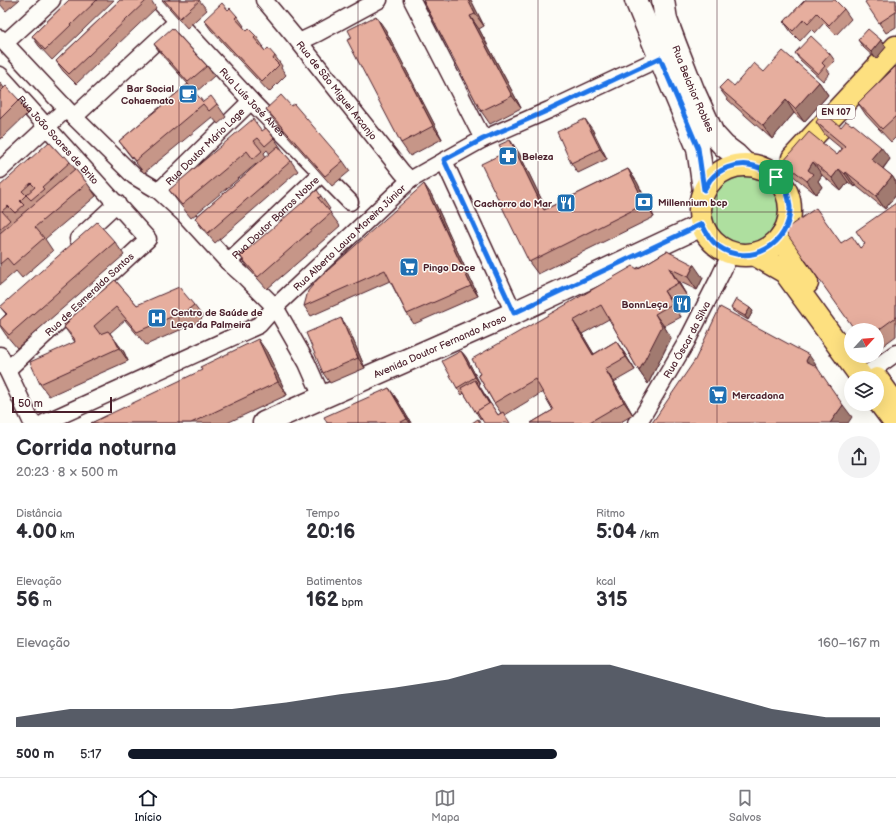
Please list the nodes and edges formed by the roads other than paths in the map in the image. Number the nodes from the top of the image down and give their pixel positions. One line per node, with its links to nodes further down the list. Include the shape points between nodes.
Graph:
1 (52, 0): 9 (street)
2 (158, 0): 8 (street, Rua Luís José Alves)
3 (264, 0): 10 (street, Rua de São Miguel Arcanjo)
4 (379, 0): 10 (street)
5 (412, 0): 17 (street)
6 (636, 0): 12 (main road, Rua Belchior Robles)
7 (663, 0): 19 (main road, Rua Belchior Robles, via 674,44 713,134)
8 (178, 21): 14 (street, Rua Luís José Alves); 15 (street)
9 (2, 41): 15 (street)
10 (300, 42): 23 (street, Rua de São Miguel Arcanjo)
11 (896, 46): 22 (main road, EN 107)
12 (660, 58): 17 (street, Rua Alberto Laura Moreira Júnior); 24 (main road, Rua Belchior Robles, via 698,148)
13 (0, 75): 16 (street, Rua João Soares de Brito)
14 (251, 101): 21 (street, Rua Luís José Alves); 25 (street, Rua Doutor Mário Lage)
15 (70, 113): 16 (street); 25 (street, via 134,176)
16 (47, 126): 20 (street); 27 (street, Rua João Soares de Brito)
17 (483, 139): 18 (street, Rua Alberto Laura Moreira Júnior)
18 (444, 160): 23 (street, Rua Alberto Laura Moreira Júnior); 35 (street)
19 (745, 164): 22 (main road, via 766,170); 24 (main road, via 720,171)
20 (0, 170)
21 (322, 173): 26 (street, Rua Luís José Alves); 33 (street, Rua Doutor Barros Nobre)
22 (776, 177): 29 (main road, via 789,197 788,223)
23 (410, 180): 34 (street, Rua Alberto Laura Moreira Júnior)
24 (704, 190): 28 (main road, via 700,202)
25 (158, 191): 33 (street, via 185,215)
26 (350, 202)
27 (117, 203): 30 (street); 39 (street, Rua de Esmeralda Santos, via 148,239)
28 (702, 224): 31 (main road, via 708,237); 35 (main road, Avenida Doutor Fernando Aroso)
29 (782, 235): 32 (main road, via 765,250); 36 (main road, via 794,265)
30 (70, 247)
31 (731, 253): 32 (main road); 49 (street, Rua Óscar da Silva, via 687,341)
32 (754, 254): 40 (main road, via 785,272)
33 (228, 262): 34 (street)
34 (275, 307): 43 (street); 47 (street, Rua Alberto Laura Moreira Júnior, via 259,325)
35 (514, 313): 43 (main road, Avenida Doutor Fernando Aroso)
36 (844, 333)
37 (896, 353): 41 (street)
38 (0, 355): 39 (street)
39 (7, 370): 46 (street)
40 (868, 371)
41 (870, 371)
42 (884, 390): 44 (main road)
43 (322, 398): 48 (main road, Avenida Doutor Fernando Aroso)
44 (896, 405)
45 (884, 409): 50 (main road)
46 (32, 423)
47 (44, 423)
48 (264, 423)
49 (636, 423)
50 (894, 423)

